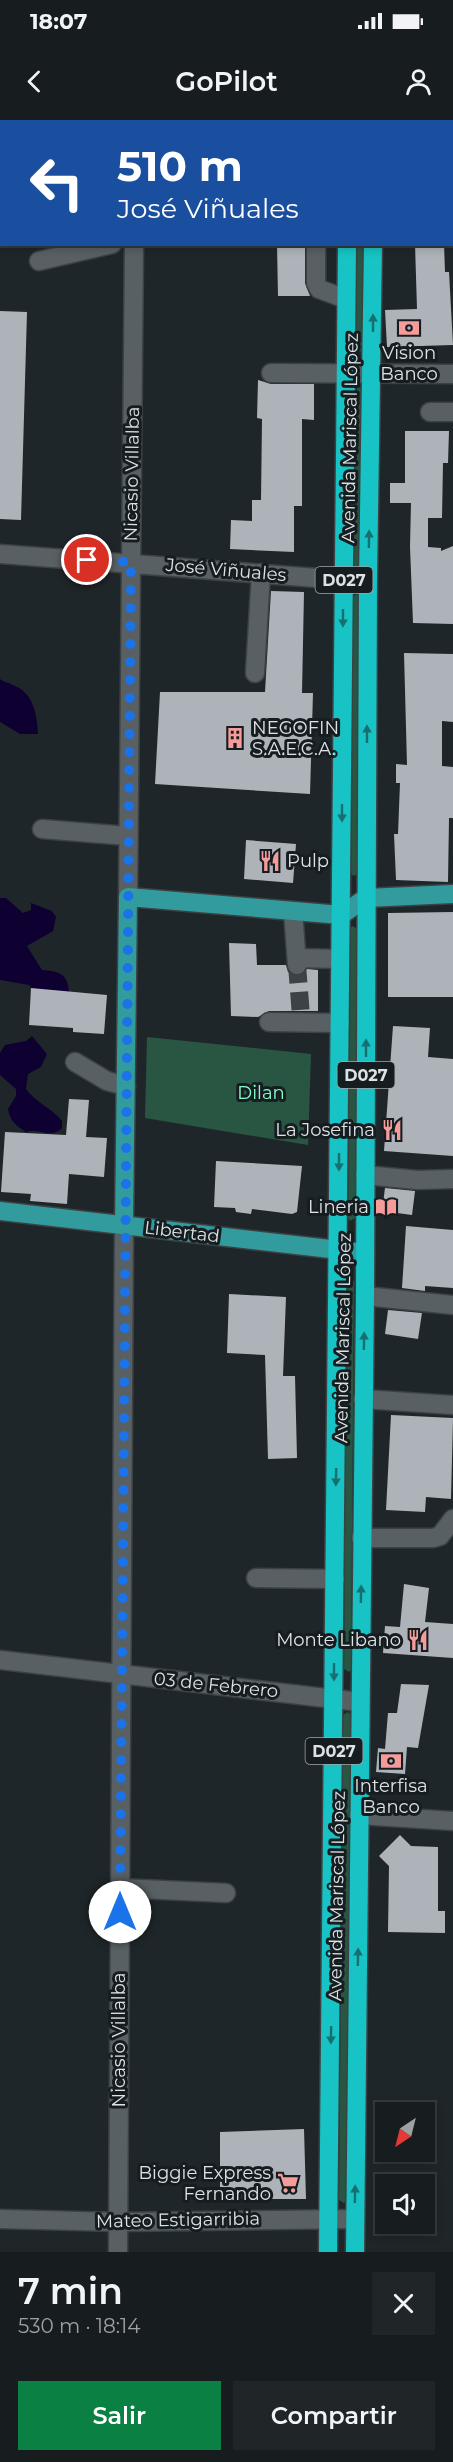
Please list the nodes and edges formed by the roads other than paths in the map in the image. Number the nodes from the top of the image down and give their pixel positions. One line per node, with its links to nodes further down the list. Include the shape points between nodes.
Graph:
1 (103, 246): 6 (street)
2 (134, 246): 15 (street, Nicasio Villalba)
3 (316, 246): 7 (street, via 319,289)
4 (347, 246): 7 (highway, Avenida Mariscal López / D027)
5 (373, 246): 10 (highway, Avenida Mariscal López / D027, one-way to 5)
6 (39, 261)
7 (346, 299): 9 (highway, Avenida Mariscal López / D027)
8 (271, 373): 9 (street)
9 (346, 373): 10 (street); 17 (highway, Avenida Mariscal López / D027)
10 (372, 374): 11 (street); 23 (highway, Avenida Mariscal López / D027, one-way to 10)
11 (453, 374)
12 (430, 412): 13 (street)
13 (453, 412)
14 (0, 554): 15 (street, José Viñuales)
15 (131, 562): 16 (street, José Viñuales); 20 (street, Nicasio Villalba)
16 (261, 573): 17 (street, José Viñuales); 18 (street)
17 (344, 580): 25 (highway, Avenida Mariscal López / D027, one-way to 25)
18 (255, 673)
19 (42, 830): 20 (street)
20 (128, 836): 22 (street, Nicasio Villalba)
21 (453, 894): 23 (main road)
22 (128, 897): 24 (main road); 30 (main road, Nicasio Villalba)
23 (364, 899): 25 (main road); 31 (highway, Avenida Mariscal López / D027, one-way to 23)
24 (293, 911): 25 (main road); 26 (street, via 297,962)
25 (341, 915): 26 (highway, Avenida Mariscal López / D027)
26 (340, 959): 28 (highway, Avenida Mariscal López / D027)
27 (269, 1022): 28 (street, via 301,1019)
28 (340, 1023): 35 (highway, Avenida Mariscal López / D027, one-way to 35)
29 (75, 1062): 30 (street, via 107,1081)
30 (126, 1086): 34 (main road, Nicasio Villalba)
31 (365, 1174): 32 (street, via 417,1180); 36 (highway, Avenida Mariscal López / D027)
32 (453, 1179)
33 (0, 1211): 34 (main road, Libertad)
34 (124, 1226): 35 (main road, Libertad); 46 (street, Nicasio Villalba)
35 (338, 1250): 36 (main road, Libertad); 44 (highway, Avenida Mariscal López / D027, one-way to 44)
36 (365, 1253): 37 (highway, Avenida Mariscal López / D027)
37 (365, 1296): 38 (street); 39 (highway, Avenida Mariscal López / D027, one-way to 37)
38 (453, 1305)
39 (363, 1399): 40 (street); 42 (highway, Avenida Mariscal López / D027)
40 (453, 1405)
41 (453, 1519): 42 (street, via 440,1536 433,1538)
42 (361, 1538): 48 (highway, Avenida Mariscal López / D027, one-way to 42)
43 (256, 1578): 44 (street)
44 (335, 1579): 47 (highway, Avenida Mariscal López / D027, one-way to 47)
45 (0, 1660): 46 (street, 03 de Febrero)
46 (122, 1675): 47 (street, 03 de Febrero); 51 (street, Nicasio Villalba)
47 (334, 1699): 48 (street, 03 de Febrero); 53 (highway, Avenida Mariscal López / D027, one-way to 53)
48 (360, 1702): 49 (highway, Avenida Mariscal López / D027)
49 (359, 1815): 50 (street); 55 (highway, Avenida Mariscal López / D027, one-way to 49)
50 (453, 1821)
51 (120, 1888): 52 (street); 56 (street, Nicasio Villalba)
52 (226, 1893)
53 (328, 2218): 55 (street, Mateo Estigarribia); 56 (street, Mateo Estigarribia); 58 (highway, Avenida Mariscal López / D027)
54 (0, 2219): 56 (street, Mateo Estigarribia)
55 (355, 2219): 59 (highway, Avenida Mariscal López / D027)
56 (118, 2222): 57 (street, Nicasio Villalba)
57 (118, 2252)
58 (328, 2252)
59 (355, 2252)

